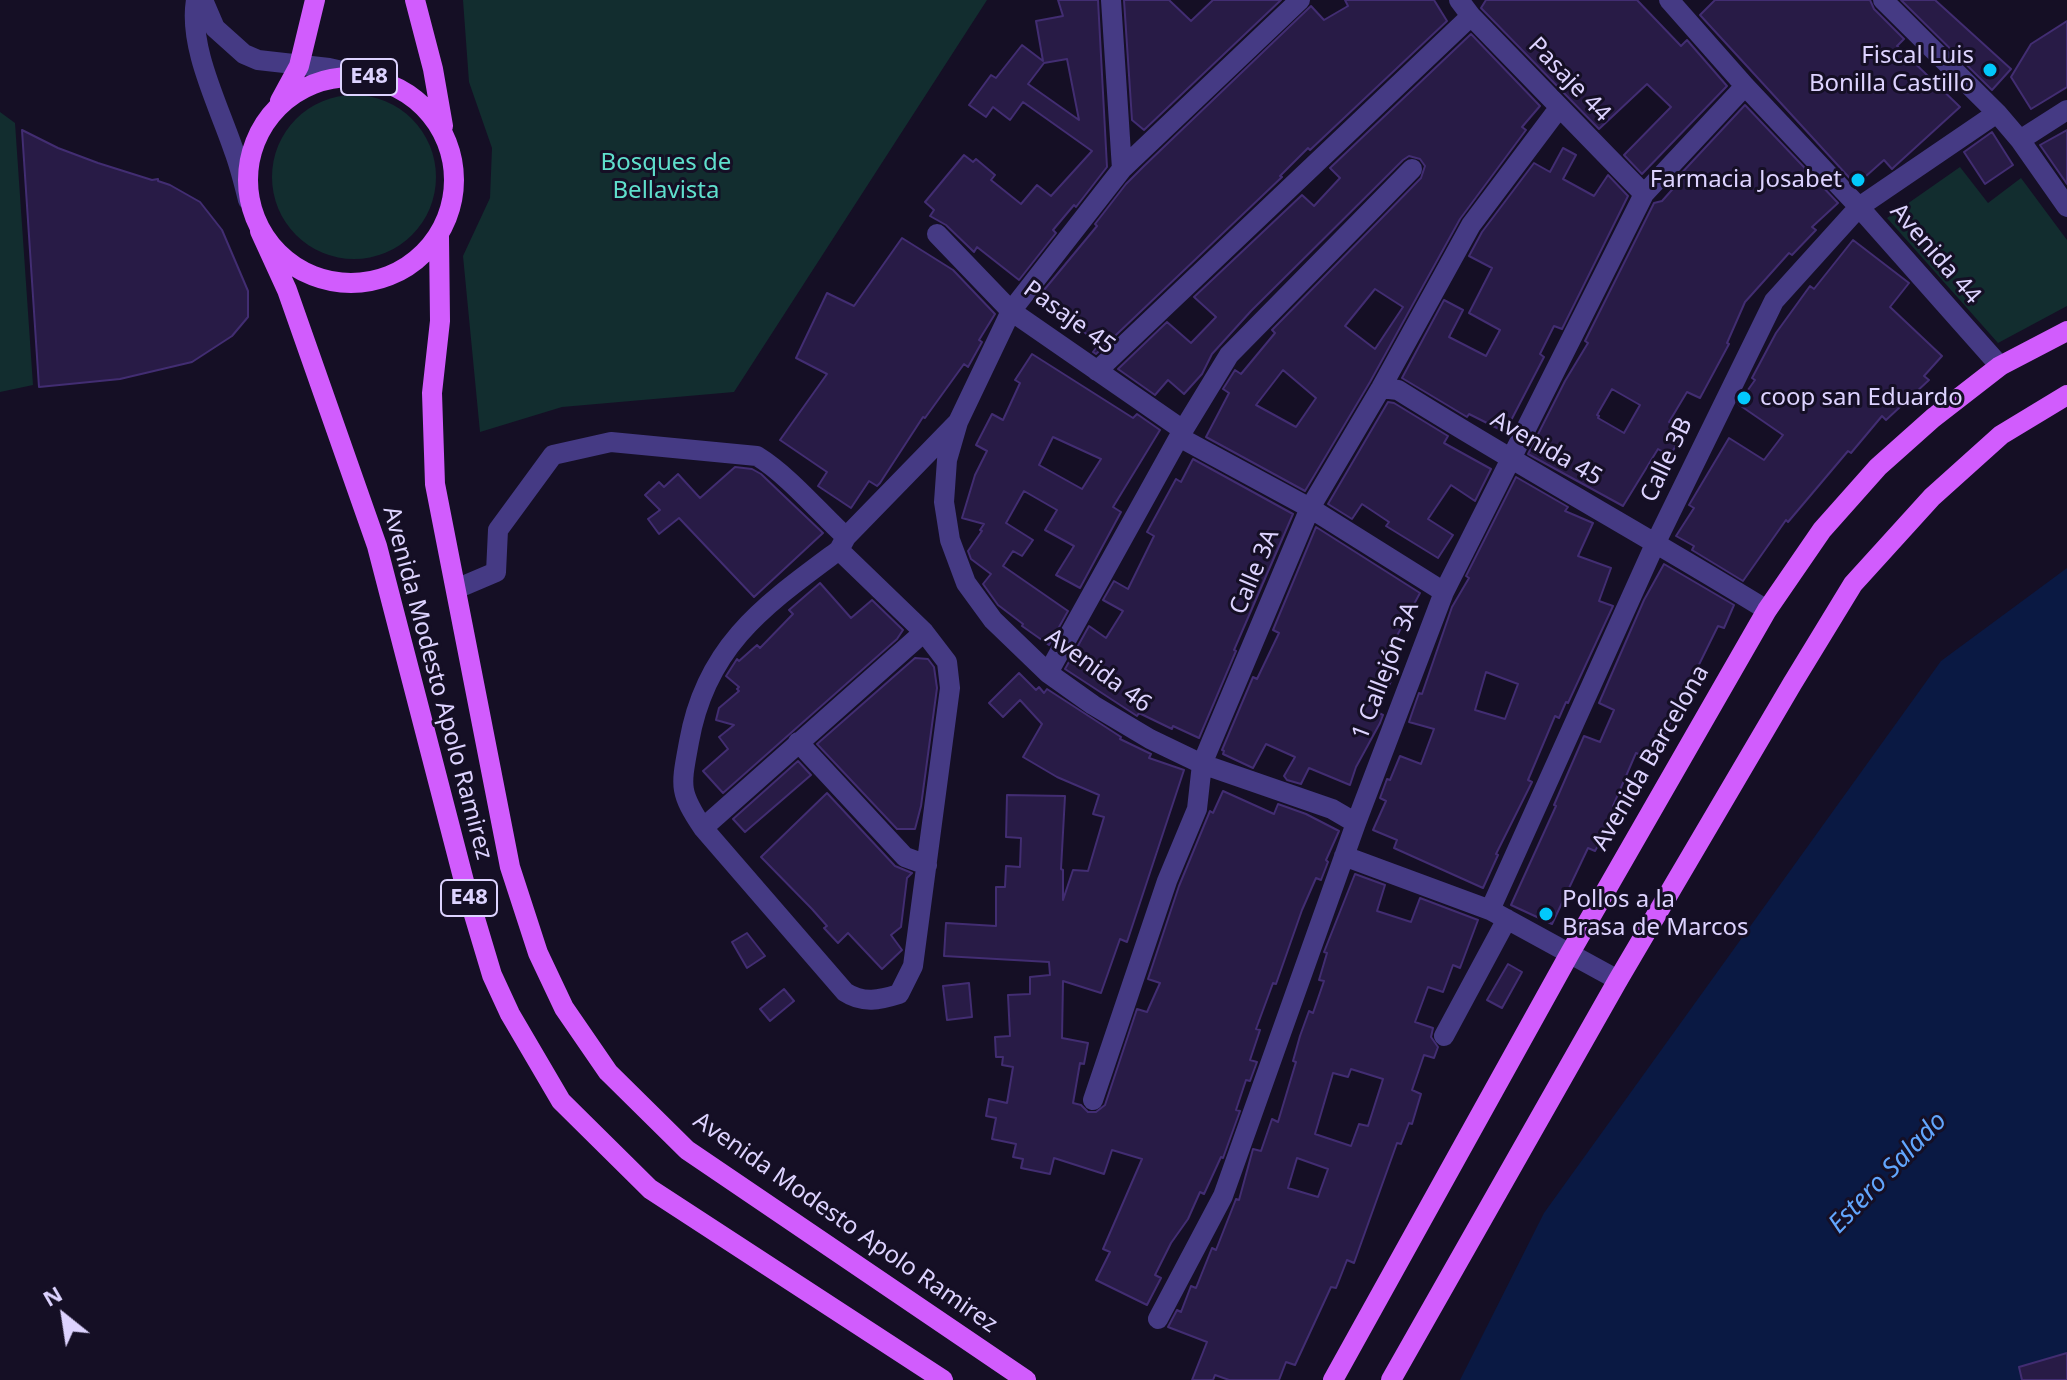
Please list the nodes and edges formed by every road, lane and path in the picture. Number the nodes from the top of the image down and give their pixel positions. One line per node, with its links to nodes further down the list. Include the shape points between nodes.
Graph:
1 (196, 0): 22 (street, via 197,45)
2 (203, 0): 10 (street, via 215,28 244,54)
3 (315, 0): 10 (main road, E48)
4 (415, 0): 17 (main road, E48)
5 (1111, 0): 19 (street)
6 (1300, 0): 19 (street, Avenida 46)
7 (1669, 0): 12 (street, Avenida 44)
8 (1883, 0): 16 (street)
9 (1465, 8): 14 (street, Pasaje 44); 31 (street)
10 (299, 66): 11 (street); 13 (main road, E48)
11 (369, 77): 13 (main road, E48, via 336,77 304,87); 17 (main road, E48, via 400,87 426,107)
12 (1745, 86): 21 (street, 1 Callejón 3A); 23 (street, Avenida 44)
13 (278, 106): 22 (main road, E48, via 255,139 247,169)
14 (1559, 108): 21 (street, Pasaje 44); 32 (street, Calle 3A, via 1471,225)
15 (2067, 110): 18 (street)
16 (1997, 113): 18 (street); 23 (street, Calle 3B)
17 (445, 134): 27 (main road, E48, via 455,168 453,203)
18 (2020, 140): 24 (street)
19 (1122, 169): 28 (street, Avenida 46)
20 (1412, 169): 35 (street, via 1229,355)
21 (1644, 194): 36 (street, 1 Callejón 3A)
22 (248, 200): 25 (main road, E48)
23 (1859, 207): 30 (street, Avenida 44); 38 (street, Calle 3B, via 1787,284 1763,318)
24 (2067, 207)
25 (260, 231): 27 (main road, E48, via 283,259 313,277 348,284 383,279 404,268); 57 (main road, Avenida Modesto Apolo Ramirez / E48, via 287,290 377,546 465,885 492,975 517,1027 561,1101 650,1189)
26 (937, 234): 28 (street, Pasaje 45)
27 (439, 236): 40 (main road, Avenida Modesto Apolo Ramirez / E48, via 440,321 432,393 435,484)
28 (1011, 311): 31 (street, Pasaje 45); 34 (street, Avenida 46)
29 (2067, 331): 30 (main road, Avenida Barcelona)
30 (2000, 366): 42 (main road, Avenida Barcelona, via 1878,467 1822,530)
31 (1097, 371): 35 (street, Pasaje 45)
32 (1381, 388): 36 (street, Avenida 45, via 1398,390); 37 (street, Calle 3A)
33 (2067, 395): 53 (main road, via 2001,435 1932,497 1853,584)
34 (958, 422): 39 (street); 44 (street, Avenida 46, via 947,460 944,502 950,540 966,583 993,620)
35 (1181, 434): 37 (street, Pasaje 45); 44 (street)
36 (1510, 460): 38 (street, Avenida 45); 41 (street, 1 Callejón 3A)
37 (1310, 508): 41 (street, Pasaje 45); 46 (street, Calle 3A)
38 (1656, 542): 42 (street, Avenida 45); 51 (street, Calle 3B)
39 (843, 544): 40 (street, via 777,468 757,456 611,442 553,455 498,530 496,572); 43 (street); 48 (street, via 770,601 706,683 694,715 683,778 685,801)
40 (456, 589): 58 (main road, Avenida Modesto Apolo Ramirez / E48, via 510,867 538,953 564,1008 608,1072 687,1150)
41 (1444, 592): 47 (street, 1 Callejón 3A)
42 (1767, 610): 52 (main road, Avenida Barcelona)
43 (924, 632): 45 (street); 50 (street, via 947,662 950,688)
44 (1048, 673): 46 (street, Avenida 46, via 1150,739)
45 (798, 742): 48 (street); 50 (street, via 905,857)
46 (1202, 764): 47 (street, Avenida 46, via 1332,809); 55 (street, Calle 3A, via 1197,809 1167,881)
47 (1356, 823): 49 (street, 1 Callejón 3A)
48 (703, 828): 50 (street, via 856,1000 899,994 913,966)
49 (1344, 856): 51 (street); 56 (street, 1 Callejón 3A, via 1223,1196)
50 (927, 865)
51 (1499, 915): 52 (street); 54 (street, Calle 3B)
52 (1570, 953): 53 (street); 59 (main road, Avenida Barcelona)
53 (1618, 980): 60 (main road)
54 (1444, 1036)
55 (1093, 1100)
56 (1158, 1319)
57 (943, 1380)
58 (1026, 1380)
59 (1333, 1380)
60 (1391, 1380)

